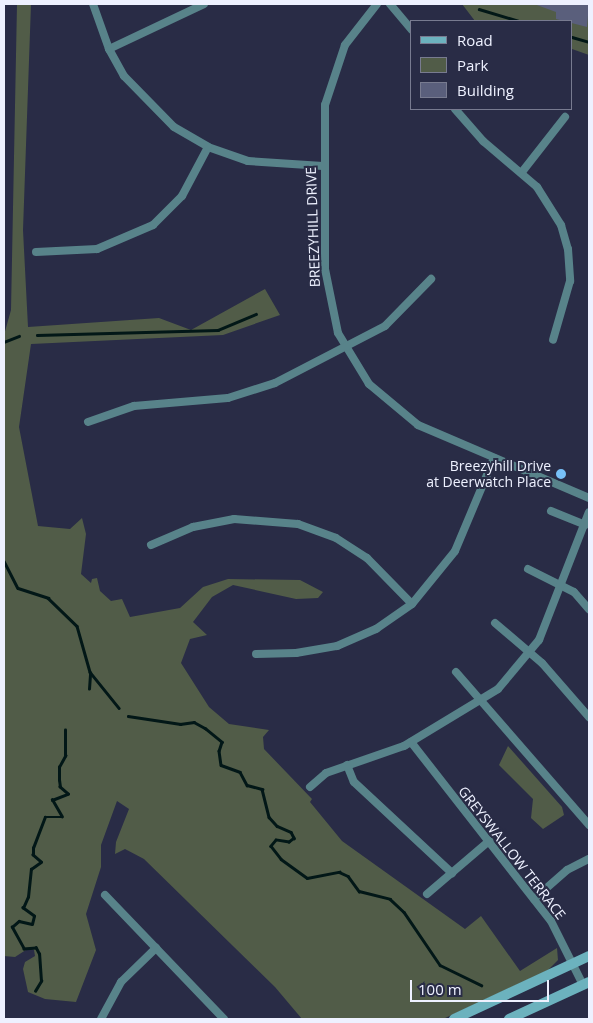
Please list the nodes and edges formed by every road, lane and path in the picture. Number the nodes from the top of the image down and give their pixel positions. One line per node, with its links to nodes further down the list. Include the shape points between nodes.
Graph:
1 (93, 4): 6 (street)
2 (204, 4): 6 (street)
3 (377, 4): 10 (street, BREEZYHILL DRIVE, via 345,45 329,85 322,127)
4 (390, 4): 5 (street)
5 (410, 28)
6 (109, 50): 9 (street, via 134,90 158,115)
7 (456, 110): 11 (street, via 483,141)
8 (565, 117): 11 (street)
9 (208, 147): 10 (street, via 262,164); 12 (street, via 182,196 153,225 97,249)
10 (323, 166): 15 (street, BREEZYHILL DRIVE, via 326,283)
11 (522, 172): 14 (street, via 550,203 568,248 567,301)
12 (36, 252)
13 (432, 279): 15 (street, via 394,319)
14 (554, 340)
15 (345, 347): 16 (street, via 246,393 209,400 140,405); 17 (street, BREEZYHILL DRIVE, via 369,384 402,414 435,434)
16 (88, 422)
17 (494, 458): 18 (street, BREEZYHILL DRIVE); 25 (street, via 455,551)
18 (589, 498)
19 (551, 511): 21 (street)
20 (589, 512): 21 (street)
21 (585, 525): 24 (street)
22 (150, 545): 25 (street, via 193,527 234,519 298,524 352,547 384,573)
23 (528, 569): 24 (street)
24 (562, 584): 26 (street); 28 (street, via 541,636)
25 (412, 604): 29 (street, via 376,629 337,646 296,653)
26 (589, 609)
27 (494, 622): 28 (street)
28 (530, 652): 31 (street, via 498,689); 32 (street)
29 (256, 654)
30 (456, 672): 31 (street)
31 (482, 700): 33 (street); 36 (street)
32 (589, 717)
33 (411, 742): 34 (street); 37 (street, GREYSWALLOW TERRACE, via 440,784 452,793)
34 (348, 765): 35 (street, via 326,773); 39 (street, via 354,782)
35 (310, 787)
36 (589, 825)
37 (489, 841): 39 (street); 42 (street, GREYSWALLOW TERRACE)
38 (589, 859): 42 (street, via 567,870)
39 (452, 873): 40 (street)
40 (427, 894)
41 (105, 895): 43 (street)
42 (534, 899): 45 (street, GREYSWALLOW TERRACE, via 551,921)
43 (156, 948): 47 (street, via 121,982); 48 (street)
44 (589, 956): 45 (main road)
45 (573, 964): 46 (street, GREYSWALLOW TERRACE); 49 (main road)
46 (586, 983): 50 (main road)
47 (101, 1019)
48 (224, 1019)
49 (454, 1019)
50 (510, 1019)

